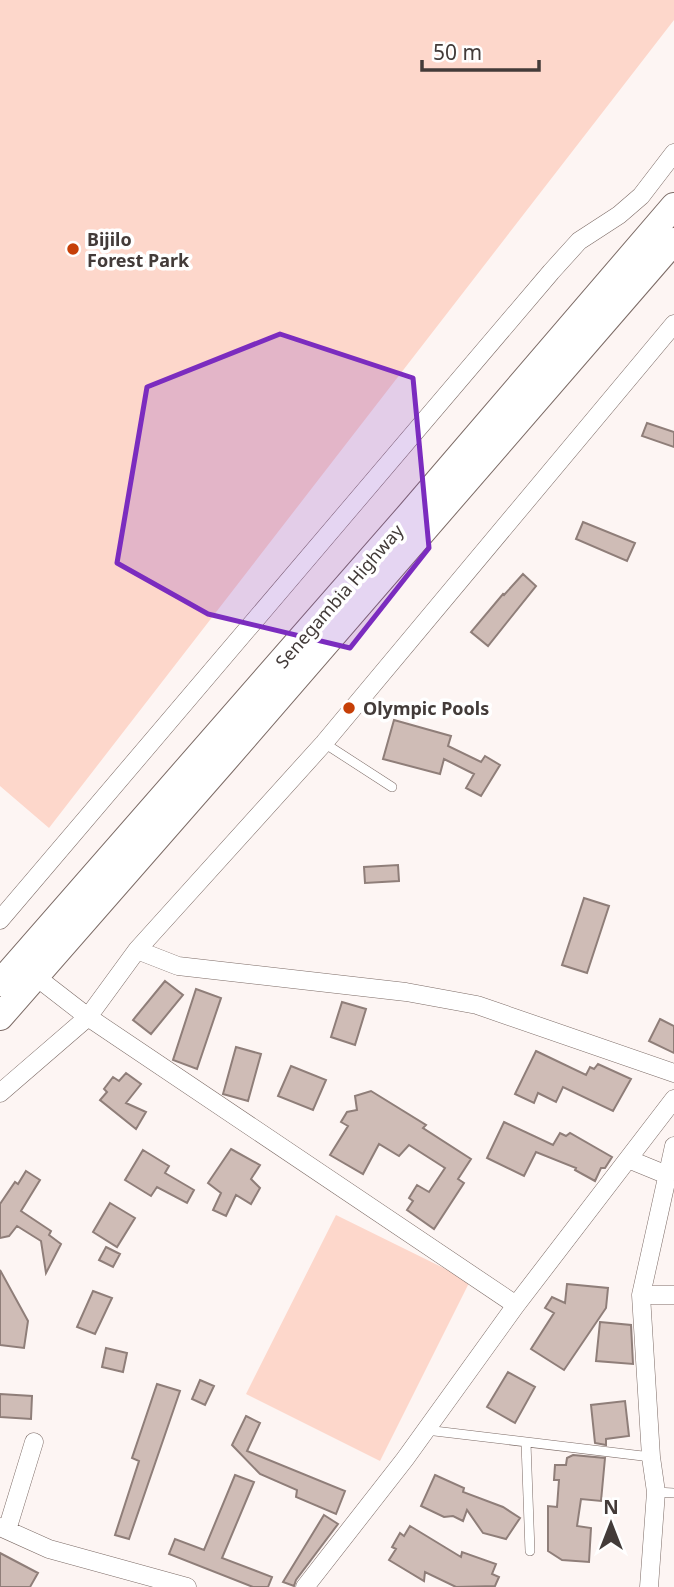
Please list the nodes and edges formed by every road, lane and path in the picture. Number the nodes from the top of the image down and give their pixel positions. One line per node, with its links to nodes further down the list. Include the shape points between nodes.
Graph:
1 (674, 153): 7 (street, via 641,197 579,241 551,272)
2 (674, 206): 10 (main road, Senegambia Highway)
3 (674, 241): 9 (main road, Senegambia Highway)
4 (674, 324): 5 (street)
5 (324, 743): 6 (lane); 8 (street)
6 (392, 787)
7 (0, 920)
8 (137, 950): 12 (street); 13 (street, via 178,966 406,992 477,1005)
9 (35, 976): 11 (main road, Senegambia Highway); 12 (street)
10 (0, 983)
11 (0, 1017)
12 (88, 1017): 14 (street); 21 (street)
13 (674, 1073)
14 (0, 1093)
15 (674, 1099): 17 (street)
16 (674, 1146): 18 (street)
17 (628, 1159): 18 (street); 21 (street)
18 (667, 1175): 20 (street)
19 (674, 1294): 20 (street)
20 (641, 1295): 25 (street)
21 (516, 1305): 22 (street)
22 (425, 1429): 24 (lane); 31 (street)
23 (34, 1442): 28 (street)
24 (526, 1443): 25 (lane); 29 (lane)
25 (651, 1457): 26 (street)
26 (656, 1492): 27 (lane); 32 (street)
27 (674, 1493)
28 (4, 1529): 30 (street, via 49,1549)
29 (530, 1551)
30 (187, 1587)
31 (305, 1587)
32 (649, 1587)

